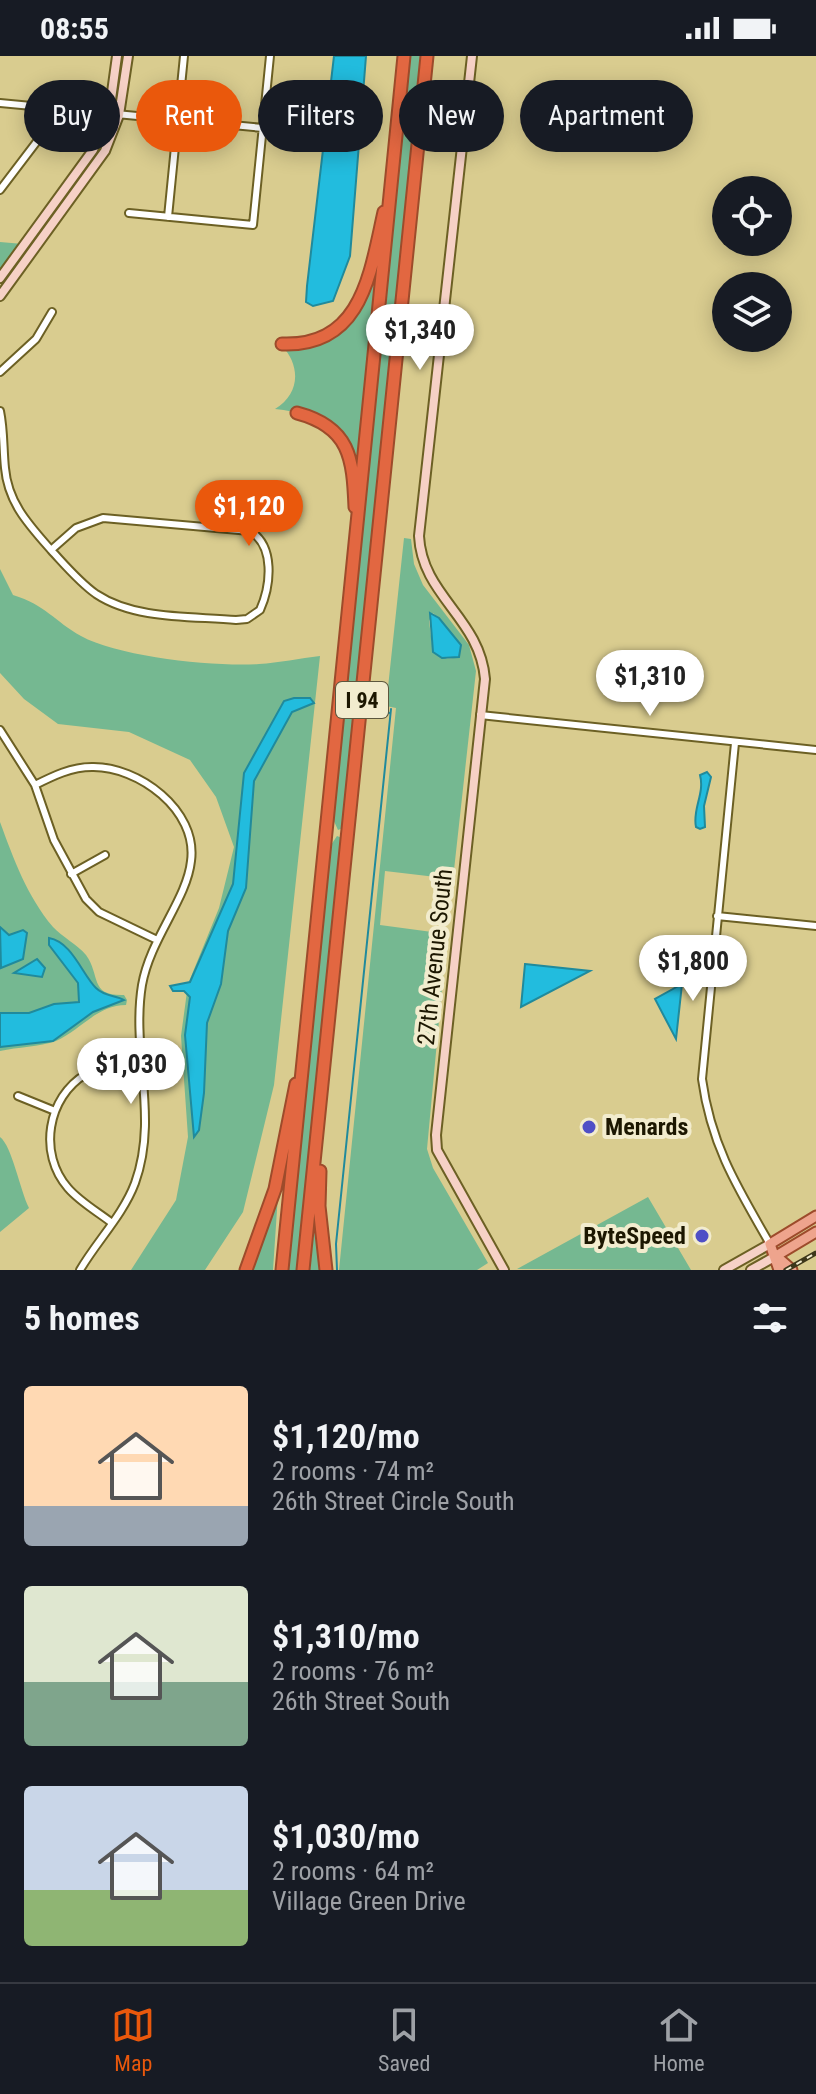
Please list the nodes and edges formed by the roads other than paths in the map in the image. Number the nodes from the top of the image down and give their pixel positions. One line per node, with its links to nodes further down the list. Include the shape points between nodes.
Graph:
1 (117, 56): 8 (street)
2 (128, 56): 11 (street)
3 (184, 56): 9 (street)
4 (270, 56): 10 (street)
5 (404, 56): 19 (highway, I 94)
6 (427, 56): 44 (highway, I 94)
7 (469, 56): 32 (street, 27th Avenue South, via 419,536 432,582 473,634 483,660)
8 (116, 80)
9 (182, 80)
10 (268, 80)
11 (120, 89)
12 (0, 103): 13 (street)
13 (24, 106)
14 (29, 152): 20 (street)
15 (92, 152): 23 (street)
16 (101, 152): 24 (street)
17 (175, 152): 22 (street)
18 (261, 152): 22 (street, via 253,225)
19 (395, 165): 26 (highway, via 370,273 357,304 339,329 318,341); 31 (highway, I 94)
20 (0, 190)
21 (129, 213): 22 (street)
22 (168, 217)
23 (2, 276)
24 (0, 296)
25 (52, 312): 27 (street, via 36,339)
26 (282, 344)
27 (0, 372)
28 (0, 411): 30 (street, via 11,498)
29 (297, 413): 31 (highway, via 332,427 345,443 353,472)
30 (51, 550): 30 (street, via 76,528 103,518 250,531 267,549 264,600 254,616 236,620 133,610 95,593)
31 (356, 554): 43 (highway, I 94)
32 (480, 715): 34 (street); 57 (street, 27th Avenue South, via 436,1135 442,1164)
33 (0, 730): 36 (street)
34 (735, 743): 35 (street); 39 (street)
35 (816, 750)
36 (35, 785): 38 (street); 41 (street, via 65,771 119,771 137,776 173,808 185,824 192,860)
37 (105, 855): 38 (street)
38 (71, 874): 41 (street, via 99,912)
39 (717, 916): 40 (street); 50 (street, via 702,1055 706,1107 720,1155)
40 (816, 926)
41 (155, 939): 42 (street, via 142,985)
42 (140, 1061): 46 (street, via 84,1075 70,1086); 48 (street, via 146,1139 134,1184)
43 (303, 1064): 53 (highway, via 275,1189); 54 (highway, I 94)
44 (322, 1087): 55 (highway, I 94); 56 (highway, via 319,1206)
45 (18, 1096): 46 (street)
46 (55, 1111): 48 (street, via 50,1142 58,1174)
47 (816, 1216): 50 (main road)
48 (112, 1223): 52 (street)
49 (816, 1232): 51 (main road)
50 (770, 1244): 51 (main road); 58 (street)
51 (776, 1256): 59 (street); 60 (main road); 61 (main road)
52 (80, 1270)
53 (246, 1270)
54 (282, 1270)
55 (303, 1270)
56 (326, 1270)
57 (504, 1270)
58 (724, 1270)
59 (751, 1270)
60 (779, 1270)
61 (792, 1270)

